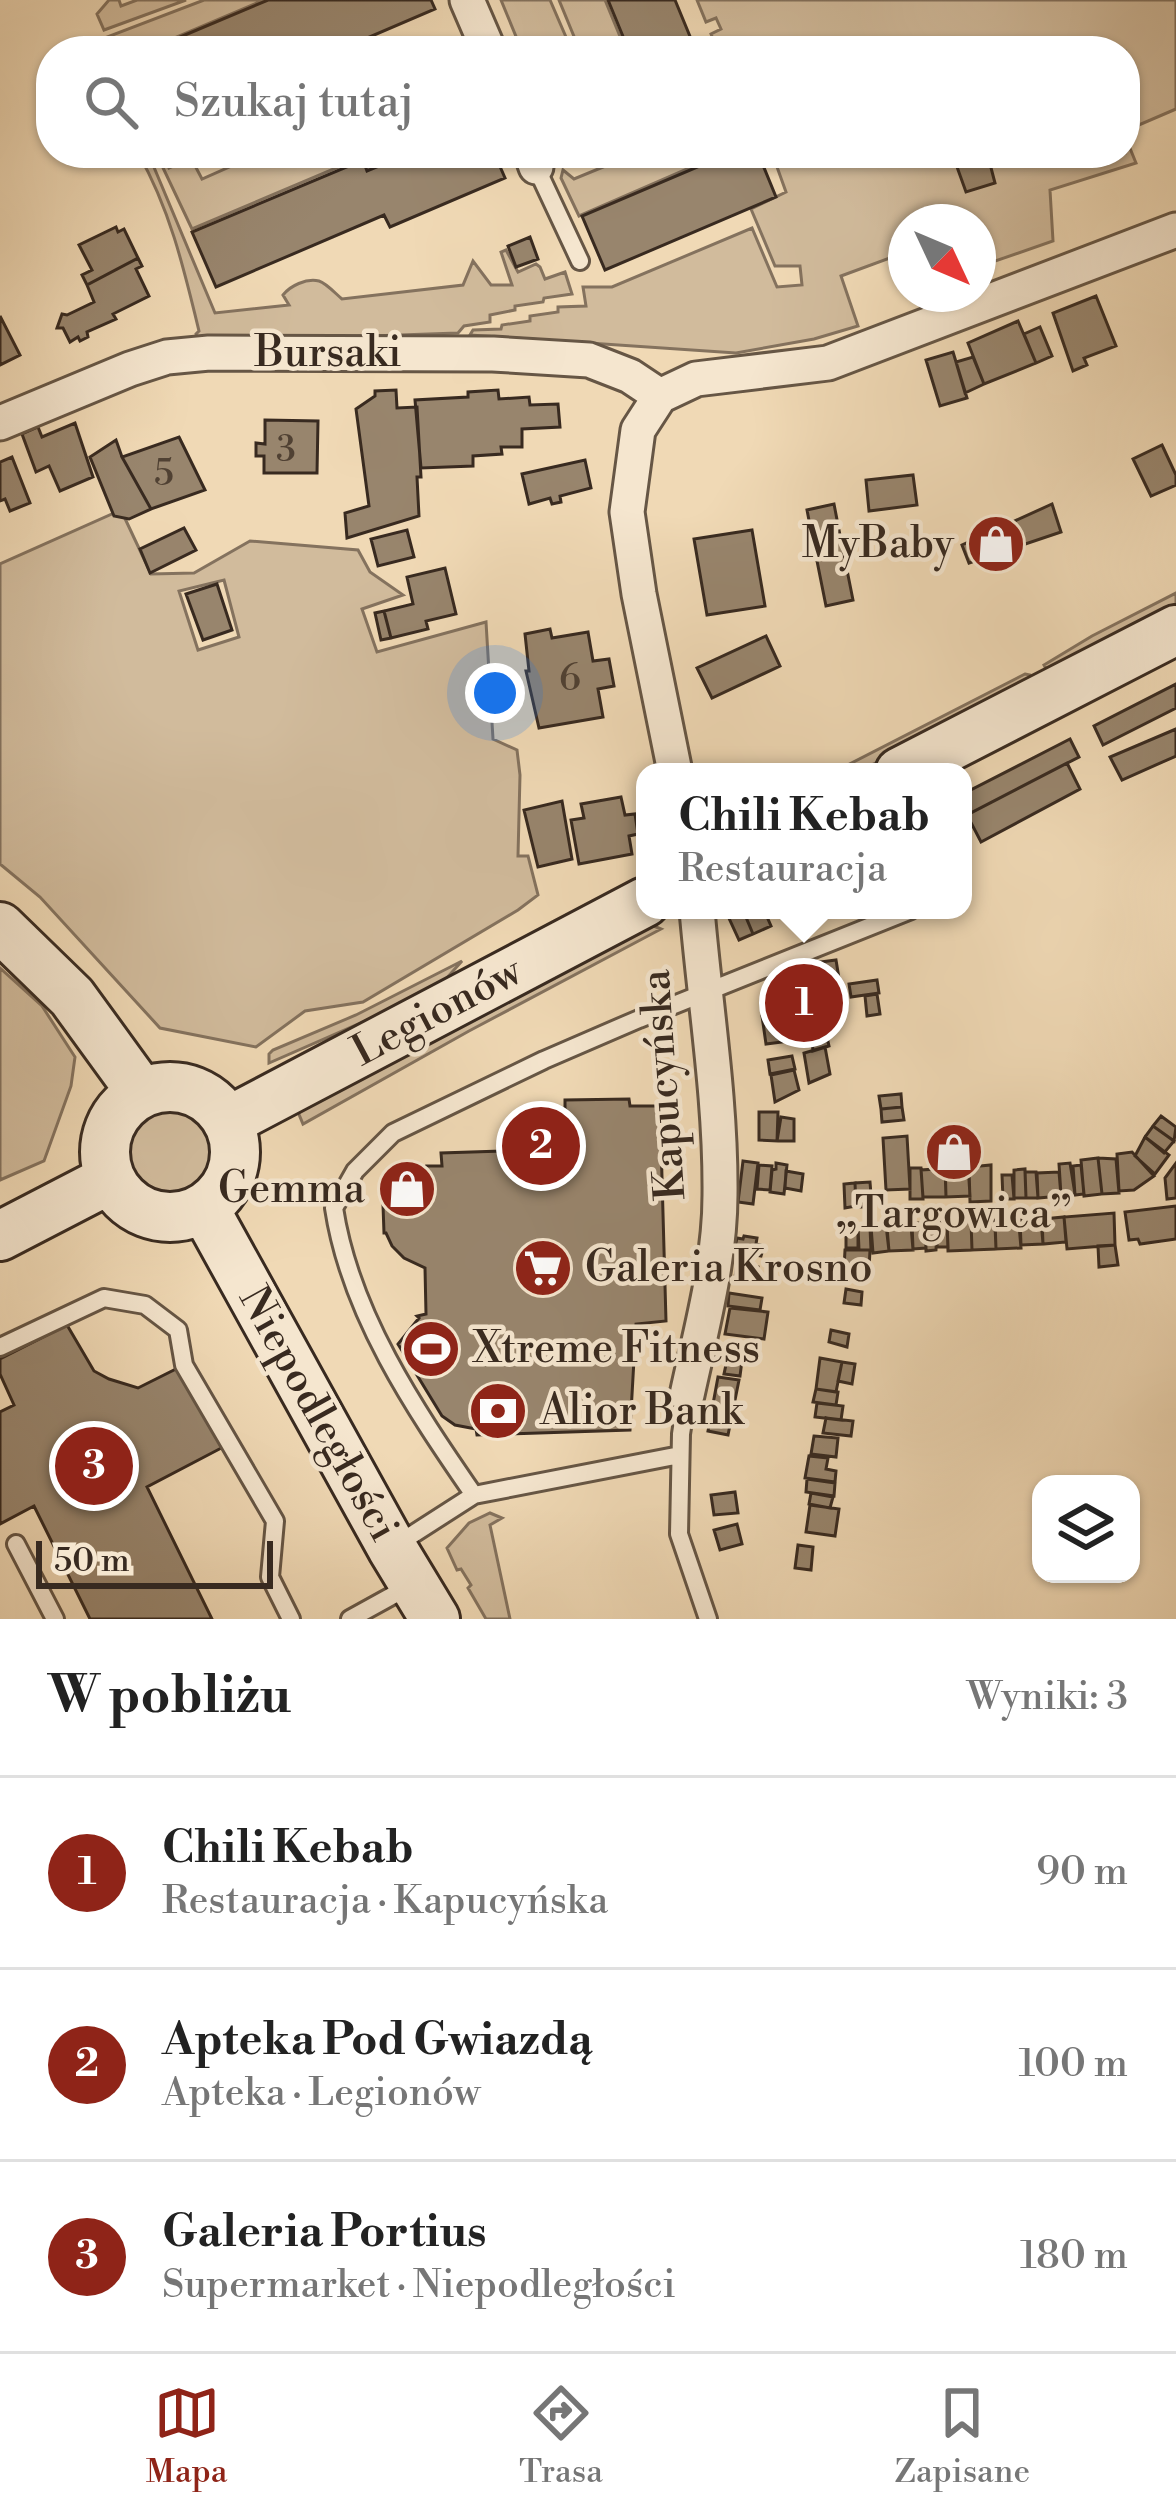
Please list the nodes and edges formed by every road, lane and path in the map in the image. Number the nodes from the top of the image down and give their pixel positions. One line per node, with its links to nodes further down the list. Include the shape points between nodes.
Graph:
1 (467, 0): 2 (street)
2 (483, 36)
3 (538, 168): 5 (lane)
4 (1176, 230): 6 (street, via 829,363 696,380)
5 (580, 261)
6 (660, 396): 7 (street, Bursaki, via 590,360 209,352 130,369); 9 (street, via 638,430 627,512)
7 (0, 423)
8 (1176, 630): 10 (main road)
9 (673, 763)
10 (917, 763)
11 (636, 907): 17 (main road, Legionów)
12 (698, 919): 15 (street, Kapucyńska)
13 (888, 919): 15 (lane)
14 (0, 927): 16 (main road, via 72,997)
15 (704, 991): 22 (street, Kapucyńska, via 720,1199); 24 (lane, via 393,1133 334,1208 381,1346)
16 (141, 1092): 17 (main road, via 191,1089); 18 (main road, via 112,1120)
17 (229, 1121): 19 (main road, via 236,1160)
18 (110, 1179): 19 (main road, via 140,1210 161,1217); 20 (main road)
19 (204, 1208): 26 (main road, Niepodległości)
20 (0, 1236)
21 (0, 1347): 28 (lane, via 104,1298 145,1305 178,1330 184,1365 275,1521 270,1577)
22 (687, 1395): 23 (lane)
23 (680, 1455): 24 (lane); 30 (lane, via 679,1534)
24 (474, 1495): 26 (lane)
25 (16, 1544): 27 (lane)
26 (414, 1584): 29 (lane)
27 (56, 1619)
28 (291, 1619)
29 (350, 1619)
30 (708, 1619)

